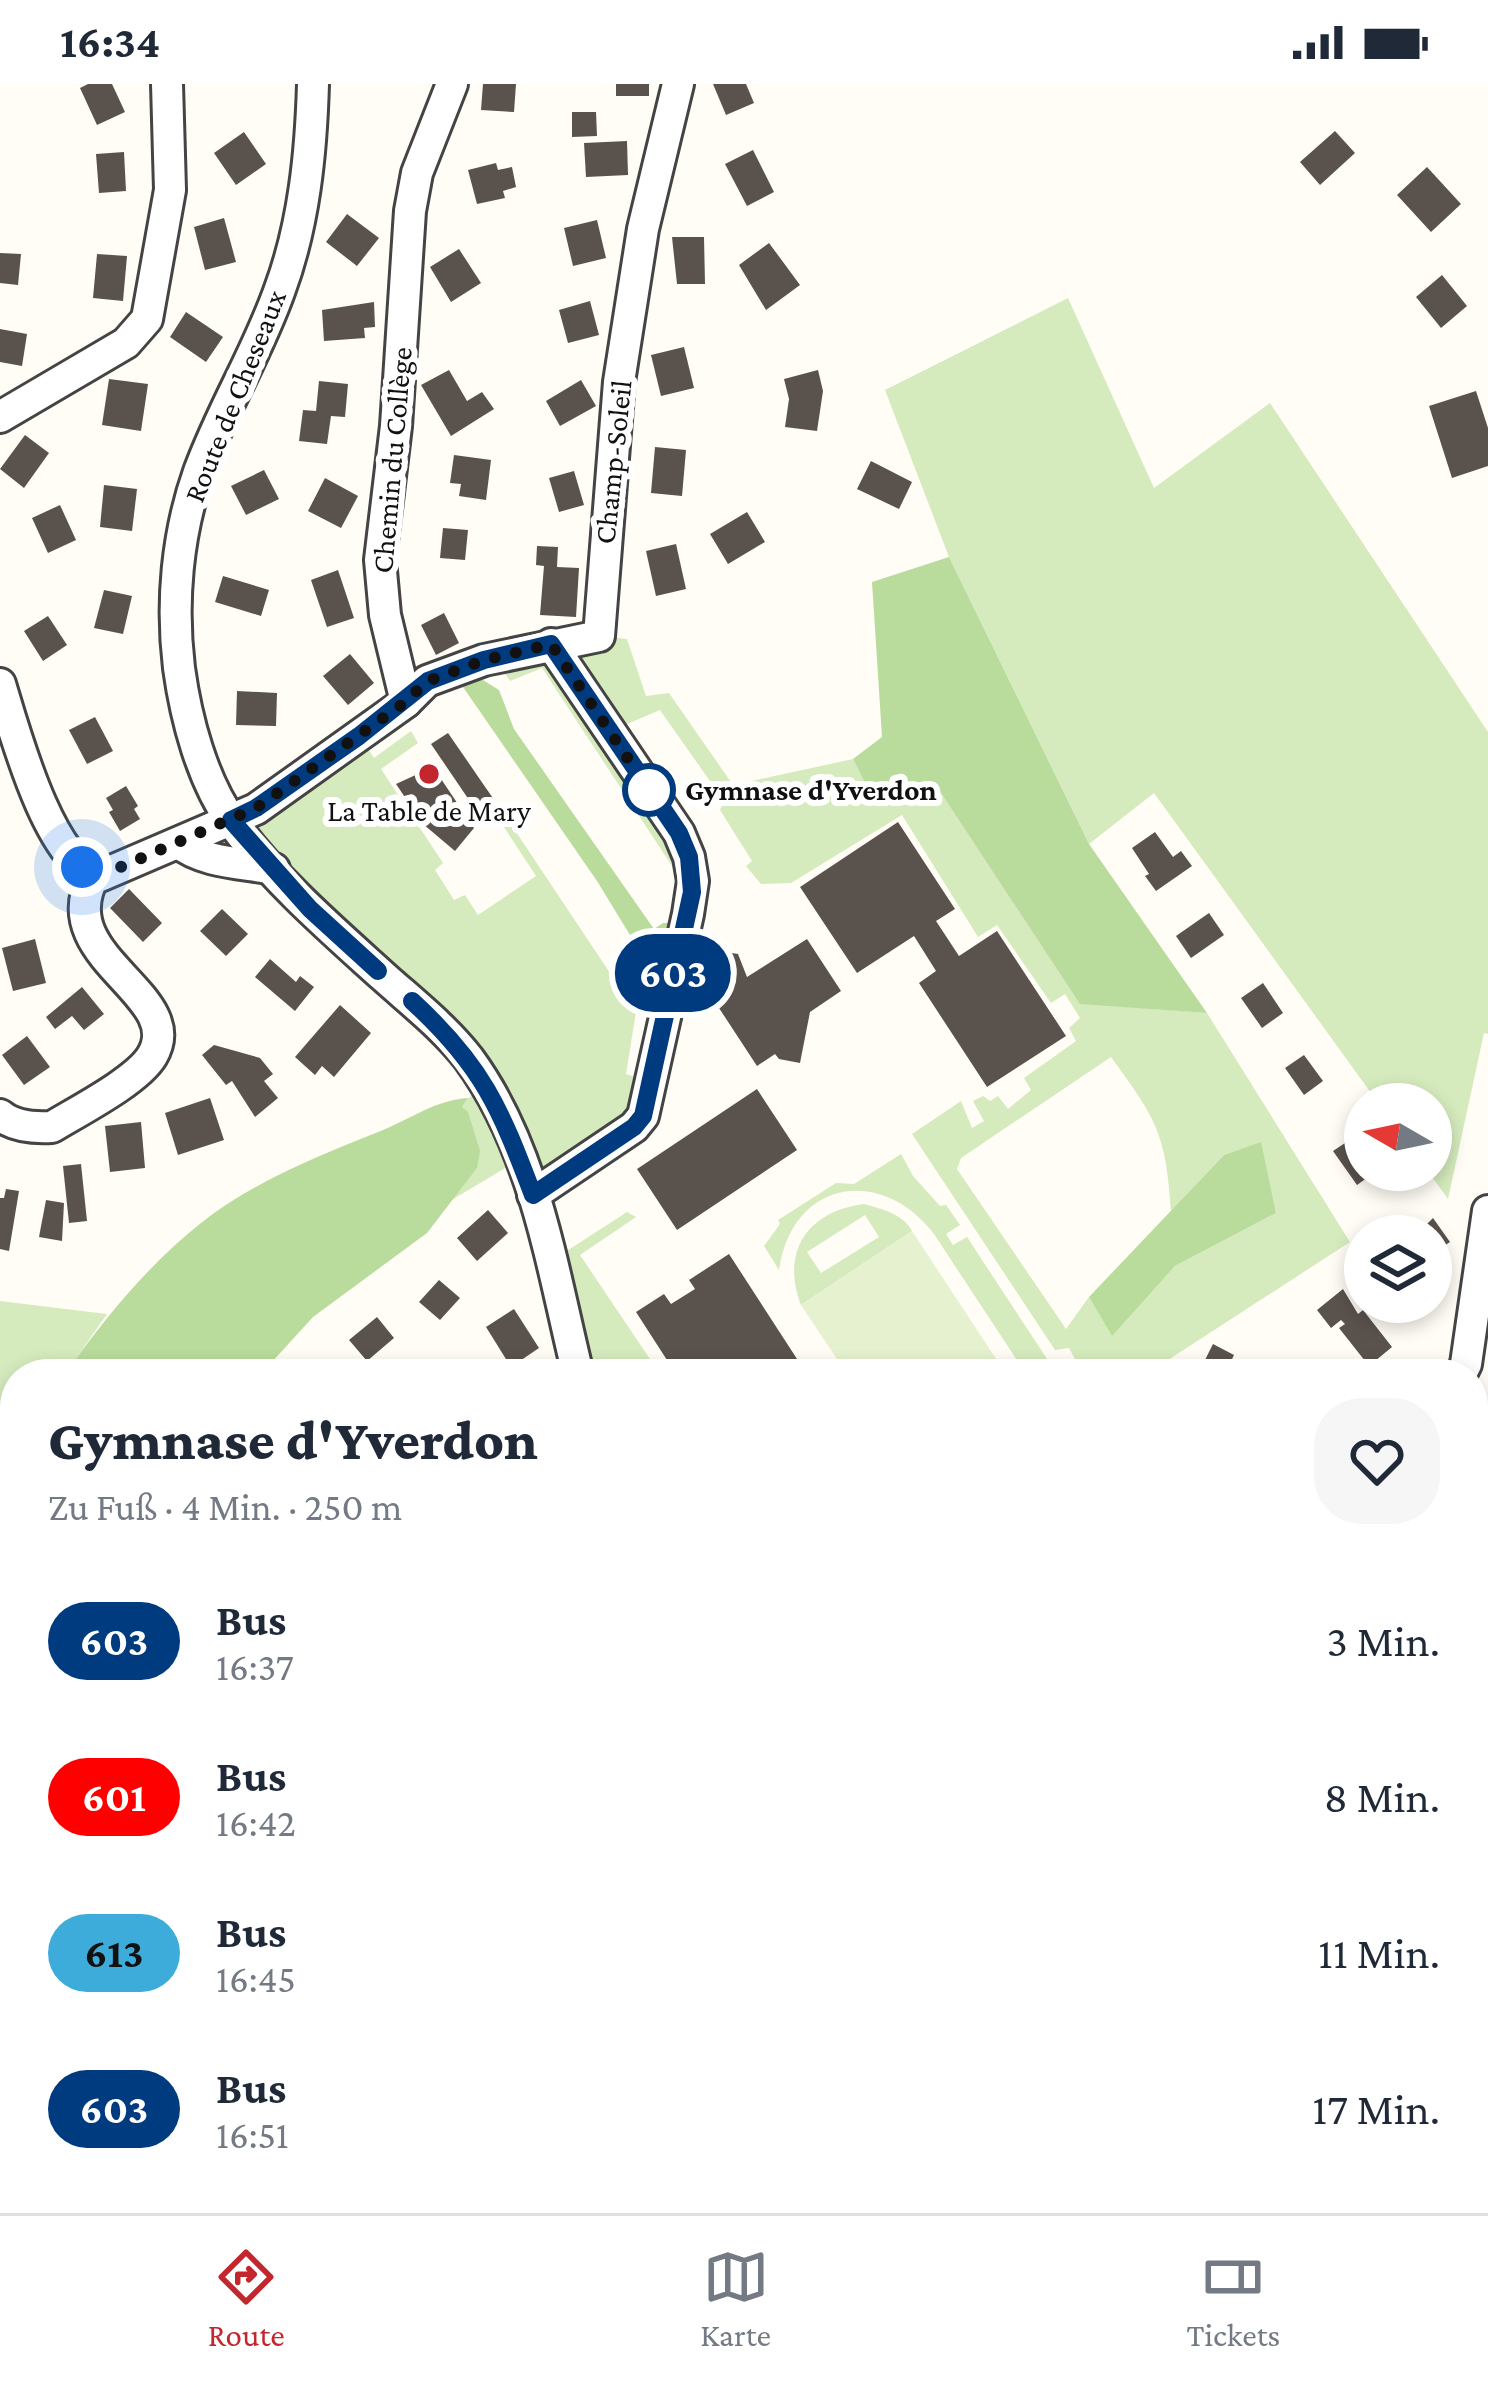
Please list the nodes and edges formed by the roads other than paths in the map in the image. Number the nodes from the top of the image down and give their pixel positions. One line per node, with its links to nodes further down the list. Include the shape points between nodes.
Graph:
1 (167, 84): 5 (street, via 170,190 148,319 126,343)
2 (313, 84): 9 (street, Route de Cheseaux, via 293,247 200,469 178,574 185,701)
3 (452, 84): 8 (street, Chemin du Collège, via 410,211 380,560)
4 (678, 84): 6 (street, Champ-Soleil, via 619,382 599,636)
5 (0, 417)
6 (551, 644): 8 (street, Champ-Soleil, via 428,681); 14 (street, via 679,833 693,881 643,1116)
7 (0, 684): 12 (street, via 62,843)
8 (406, 702): 9 (street)
9 (231, 820): 10 (street); 11 (street, Route de Cheseaux)
10 (179, 843): 11 (street, via 211,858); 12 (street)
11 (274, 868): 14 (street, Route de Cheseaux, via 469,1059 505,1118)
12 (94, 876): 13 (street, via 85,911 90,938 154,1017 159,1037 151,1058 52,1127)
13 (0, 1115)
14 (533, 1195): 16 (street, Route de Cheseaux)
15 (1488, 1211): 17 (street)
16 (574, 1359)
17 (1473, 1359)

